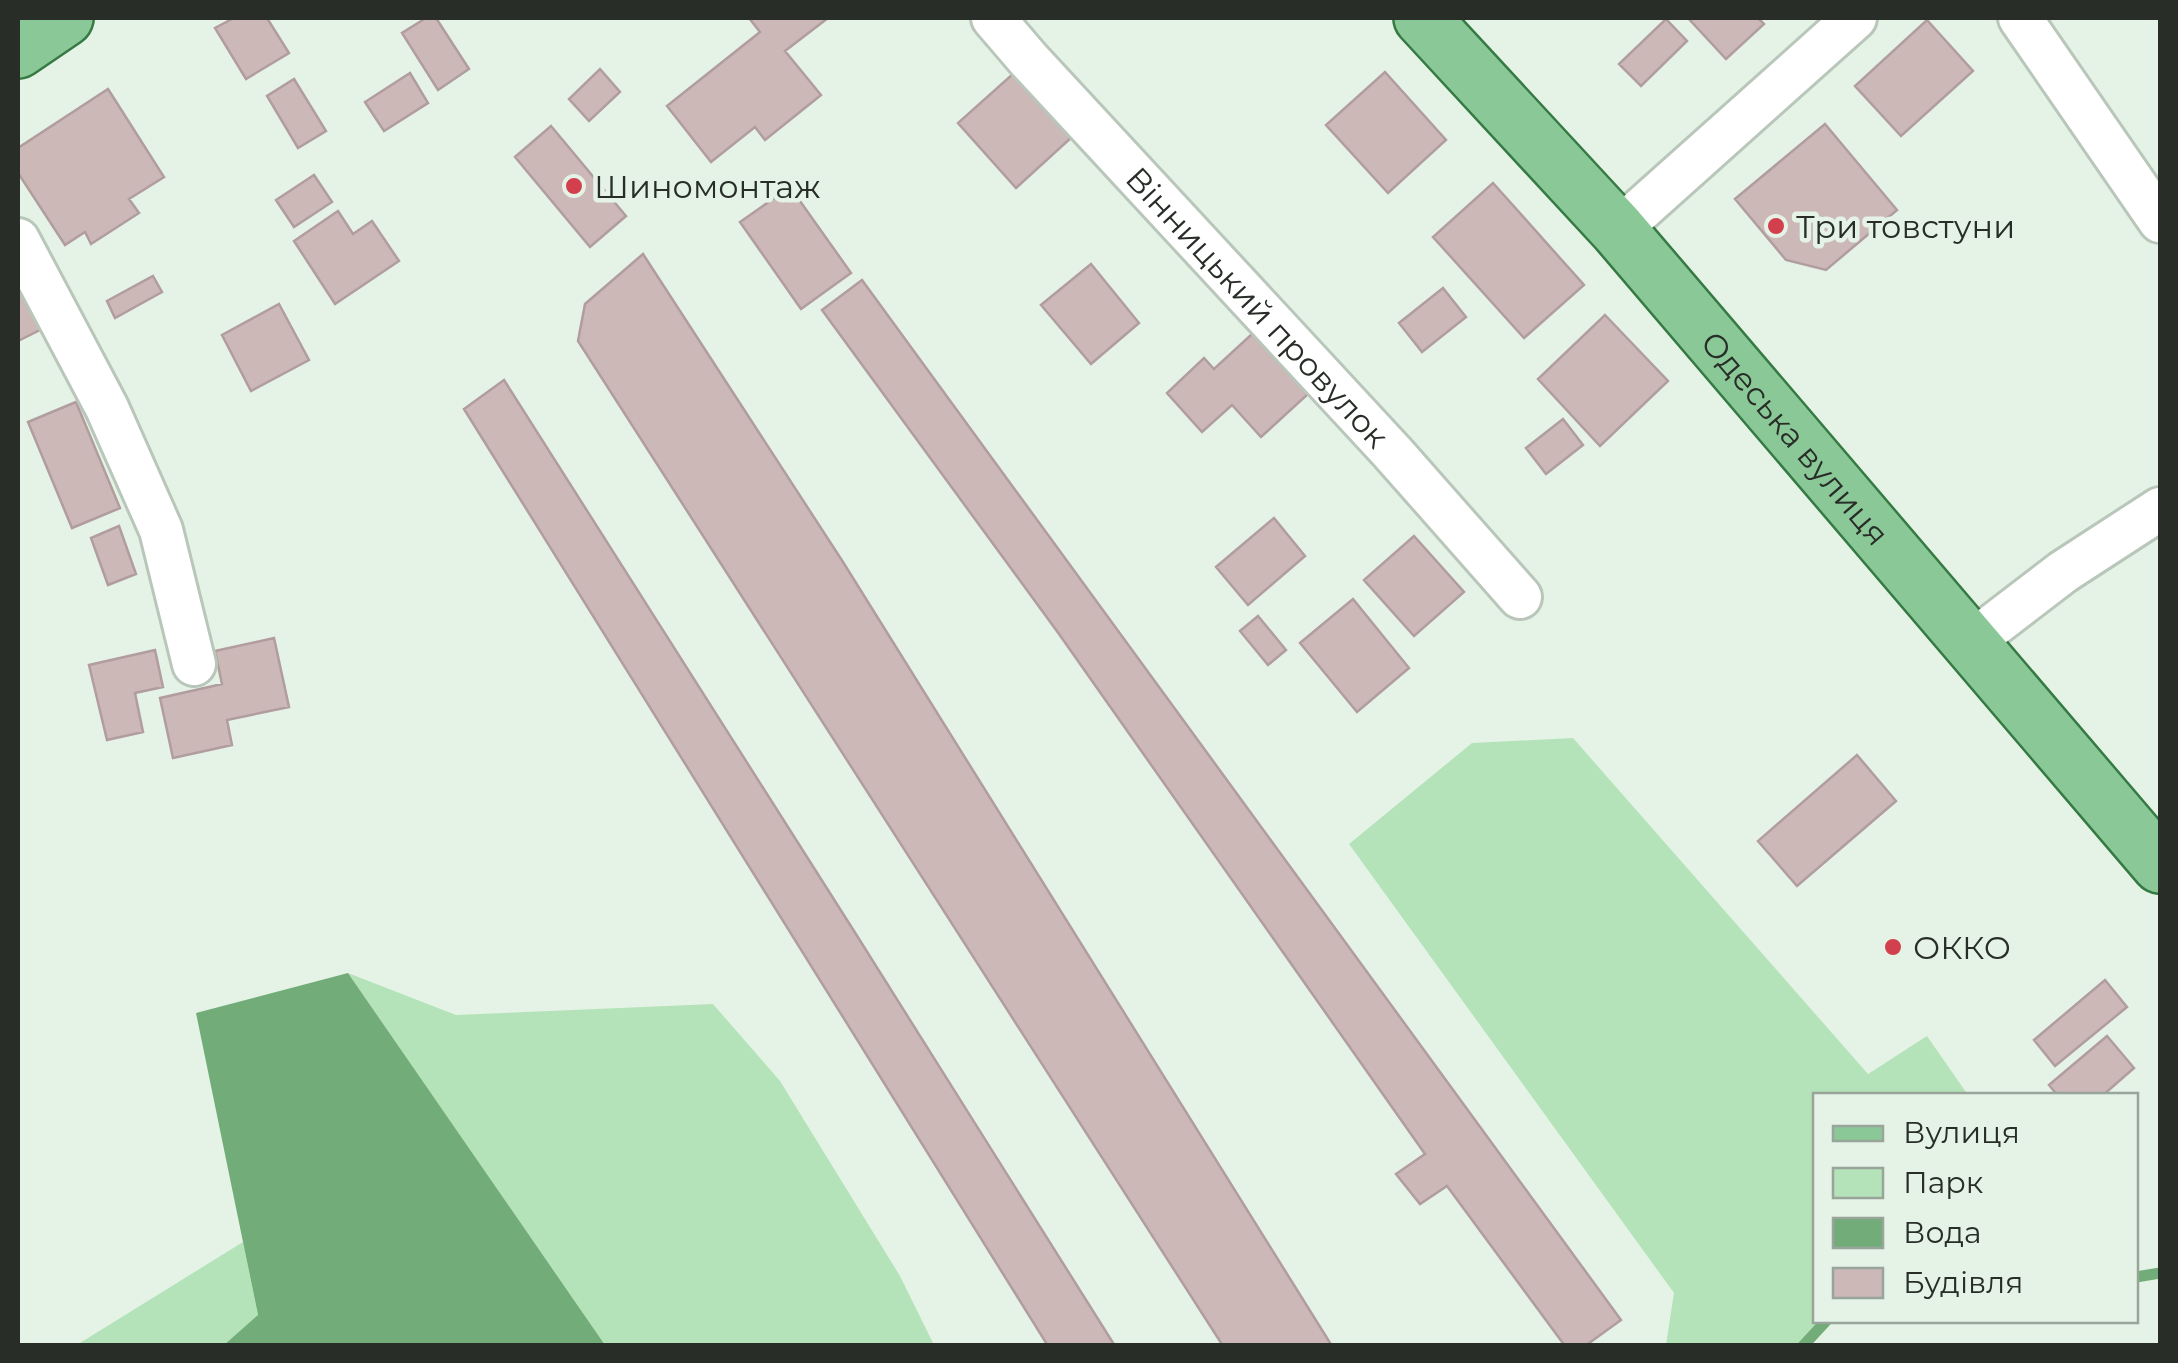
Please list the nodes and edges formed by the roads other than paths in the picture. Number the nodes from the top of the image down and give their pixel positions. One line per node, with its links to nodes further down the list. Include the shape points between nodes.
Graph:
1 (66, 18): 6 (main road)
2 (994, 18): 11 (street, Вінницький провулок)
3 (1422, 18): 8 (main road, Одеська вулиця)
4 (1855, 18): 8 (street)
5 (2020, 18): 7 (street)
6 (18, 50)
7 (2160, 220)
8 (1618, 230): 12 (main road, Одеська вулиця)
9 (18, 240): 13 (street, via 107,408 161,530)
10 (2160, 509): 12 (street)
11 (1520, 597)
12 (1968, 644): 14 (main road, Одеська вулиця)
13 (194, 664)
14 (2160, 865)

